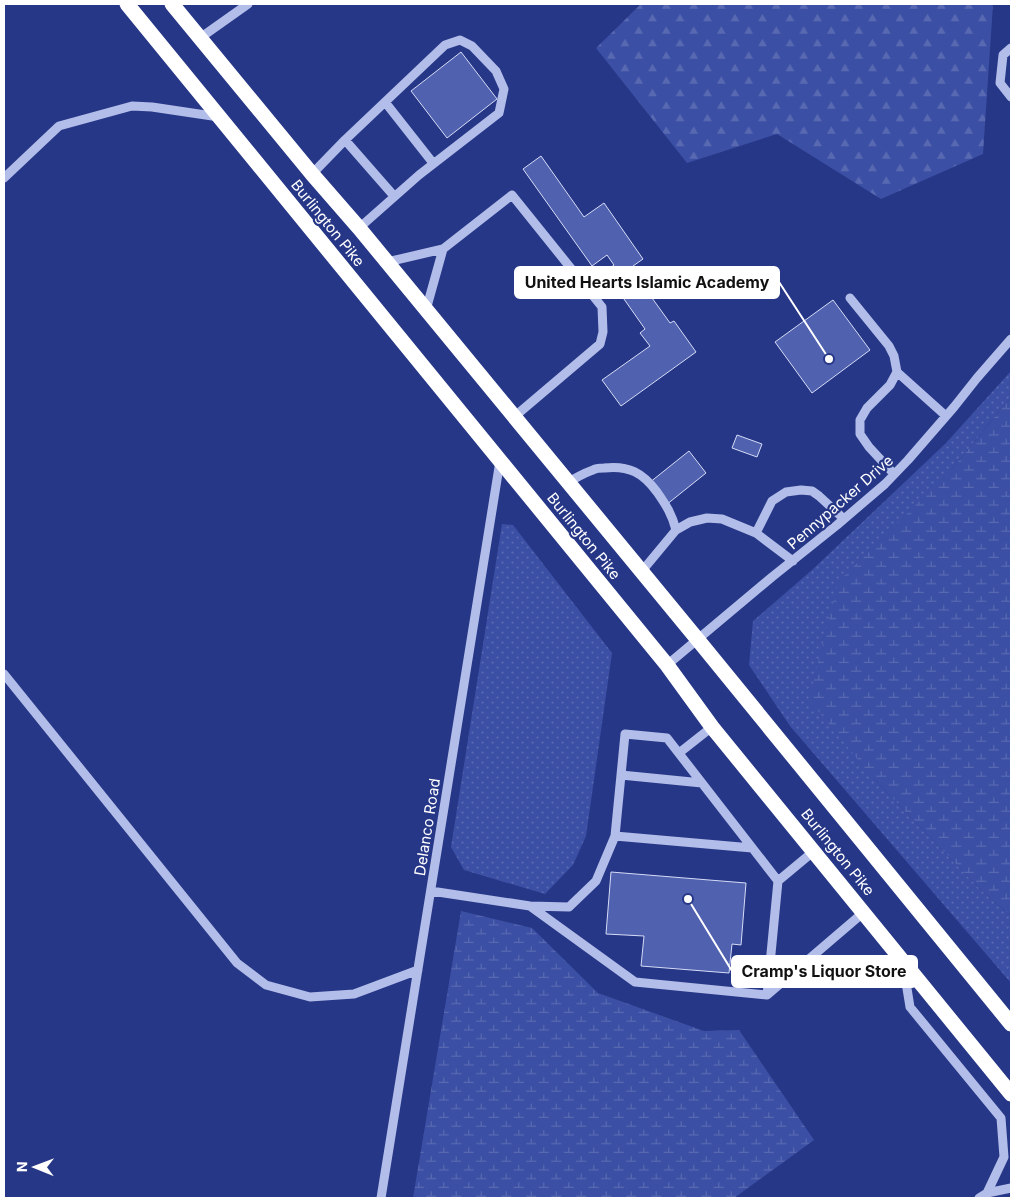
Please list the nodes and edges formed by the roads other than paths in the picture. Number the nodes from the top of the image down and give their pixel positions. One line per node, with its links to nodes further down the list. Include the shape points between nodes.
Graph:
1 (127, 4): 8 (highway, Burlington Pike)
2 (172, 4): 4 (highway, Burlington Pike)
3 (248, 4): 4 (street)
4 (200, 38): 11 (highway, Burlington Pike)
5 (1011, 48): 6 (street, via 1003,55 1000,83)
6 (1011, 98)
7 (385, 102): 9 (street); 10 (street); 10 (street, via 445,45 460,40 472,46 496,71 504,90 499,113)
8 (219, 117): 12 (street, via 132,106 59,126); 23 (highway, Burlington Pike)
9 (345, 140): 11 (street); 13 (street)
10 (433, 163): 13 (street)
11 (312, 174): 14 (highway, Burlington Pike)
12 (4, 178)
13 (394, 196): 14 (street)
14 (359, 228): 16 (highway, Burlington Pike)
15 (443, 249): 16 (street); 18 (street); 22 (street, via 512,195 602,307 600,344)
16 (387, 262): 18 (highway, Burlington Pike)
17 (850, 298): 20 (street, via 889,346)
18 (426, 310): 22 (highway, Burlington Pike)
19 (1011, 339): 21 (street, Pennypacker Drive)
20 (897, 372): 21 (street); 24 (street, via 860,420 860,434)
21 (946, 416): 24 (street, Pennypacker Drive)
22 (514, 417): 25 (highway, Burlington Pike)
23 (500, 461): 32 (highway, Burlington Pike); 42 (street, Delanco Road)
24 (894, 474): 26 (street, Pennypacker Drive)
25 (568, 482): 27 (street, via 593,469 612,467 636,472 649,482 664,502); 30 (highway, Burlington Pike)
26 (844, 519): 28 (street, via 812,491 786,492 772,501); 29 (street, Pennypacker Drive)
27 (676, 530): 28 (street, via 707,518 722,519); 30 (street)
28 (756, 533): 29 (street)
29 (793, 561): 31 (street, Pennypacker Drive)
30 (642, 571): 31 (highway, Burlington Pike)
31 (698, 640): 32 (street, Pennypacker Drive); 48 (highway, Burlington Pike)
32 (667, 665): 34 (highway, Burlington Pike)
33 (4, 674): 46 (street, via 237,963 266,985 310,997 354,994)
34 (712, 727): 35 (street); 40 (highway, Burlington Pike)
35 (679, 753): 36 (street, via 667,738 625,734); 37 (street)
36 (621, 775): 37 (street); 38 (street)
37 (702, 783): 39 (street)
38 (615, 836): 39 (street); 43 (street, via 596,881 569,907)
39 (752, 848): 41 (street)
40 (814, 850): 41 (street); 44 (highway, Burlington Pike)
41 (778, 881): 47 (street)
42 (431, 891): 43 (street); 46 (street, Delanco Road)
43 (530, 906): 47 (street, via 635,982)
44 (864, 912): 45 (highway, Burlington Pike); 47 (street)
45 (902, 959): 49 (highway, Burlington Pike); 51 (street, via 910,1007 1001,1118 1004,1157)
46 (418, 970): 52 (street, Delanco Road)
47 (767, 995)
48 (1011, 1024)
49 (1011, 1094)
50 (1011, 1188): 51 (street)
51 (987, 1193): 53 (street)
52 (381, 1198)
53 (979, 1198)

